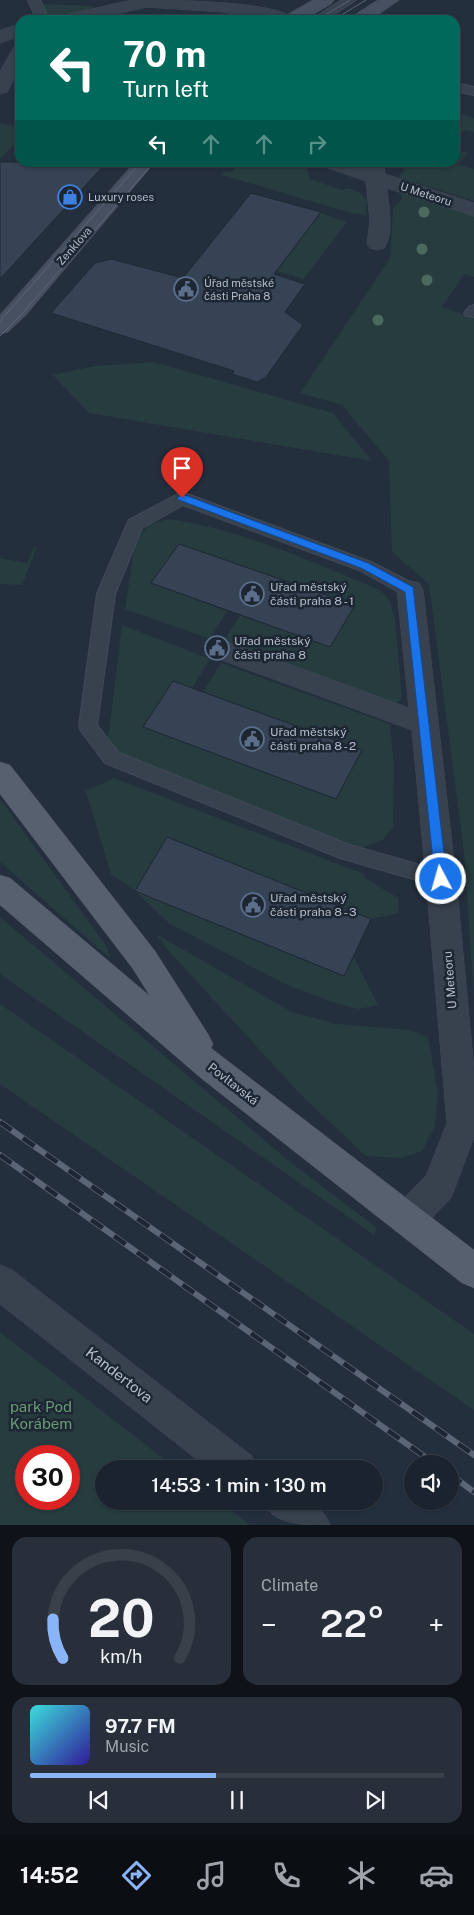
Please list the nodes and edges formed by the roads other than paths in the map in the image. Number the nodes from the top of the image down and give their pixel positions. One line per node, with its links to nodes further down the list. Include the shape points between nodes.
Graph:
1 (34, 0): 7 (lane)
2 (102, 0): 5 (street)
3 (325, 0): 10 (main road)
4 (390, 0): 6 (main road)
5 (147, 1): 8 (street); 9 (street)
6 (356, 8): 11 (lane); 12 (lane)
7 (41, 15)
8 (89, 15)
9 (274, 15)
10 (300, 15)
11 (333, 15)
12 (343, 15)
13 (15, 31): 14 (street)
14 (0, 38)
15 (15, 60): 16 (street)
16 (0, 88)
17 (460, 88): 18 (lane)
18 (474, 91)
19 (142, 167): 24 (main road, Zenklova)
20 (355, 167): 21 (street, U Meteoru)
21 (376, 171): 22 (street, U Meteoru); 23 (street, via 380,221)
22 (474, 210)
23 (377, 244)
24 (0, 327)
25 (410, 590): 27 (street, U Meteoru); 29 (lane, via 365,566 182,498 135,524 106,594 88,726 112,758 348,852)
26 (228, 652): 27 (street)
27 (424, 724): 29 (street, U Meteoru)
28 (0, 773): 31 (main road, via 144,960)
29 (441, 879): 32 (street, U Meteoru, via 462,1123 438,1187)
30 (0, 887): 31 (main road, Povltavská)
31 (213, 1069): 32 (main road, Povltavská)
32 (407, 1219): 33 (main road, Povltavská)
33 (474, 1271)
34 (0, 1282): 35 (street, Kandertova)
35 (227, 1460)
36 (292, 1510): 37 (street)
37 (311, 1525)

